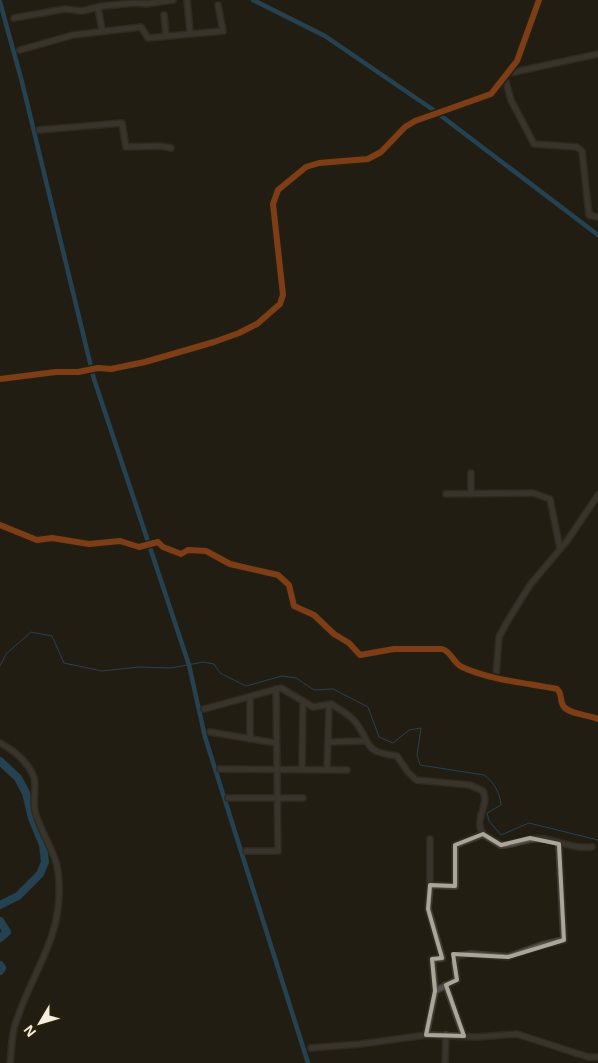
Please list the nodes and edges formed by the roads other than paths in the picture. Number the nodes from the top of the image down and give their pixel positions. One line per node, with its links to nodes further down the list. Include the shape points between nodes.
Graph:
1 (173, 0): 5 (street)
2 (187, 0): 9 (street)
3 (539, 0): 13 (street)
4 (218, 5): 9 (street, via 223,31)
5 (98, 7): 7 (street); 8 (street)
6 (164, 15): 10 (street)
7 (14, 18)
8 (102, 31): 10 (street, via 141,27 148,38); 11 (street, via 73,35)
9 (190, 32): 10 (street)
10 (166, 36)
11 (20, 50)
12 (598, 54): 13 (street)
13 (510, 73): 14 (street)
14 (506, 78): 17 (street, via 511,100 534,144 577,147 582,151 589,215); 18 (street, via 491,94 405,127 381,152 368,159 306,167 277,192 273,204 283,294 280,304 250,328 145,362)
15 (39, 130): 16 (street, via 122,123 126,147)
16 (171, 148)
17 (598, 217)
18 (0, 379)
19 (471, 473): 21 (street)
20 (446, 494): 21 (street)
21 (471, 494): 24 (street, via 533,493 550,499)
22 (598, 495): 24 (street)
23 (0, 525): 25 (street, via 34,540 52,538 89,544 120,541 139,547 158,542 175,553 206,551 230,564 278,575 289,585 294,606 314,615 360,656 394,649 442,649 450,653 460,666)
24 (560, 549): 25 (street, via 530,585 499,637)
25 (496, 676): 31 (street, via 557,689 566,708)
26 (276, 689): 27 (street); 28 (street, via 288,690); 37 (street)
27 (250, 697): 30 (street); 33 (street)
28 (303, 701): 29 (street, via 313,707); 40 (street)
29 (329, 705): 34 (street, via 356,722); 35 (street)
30 (204, 709)
31 (598, 718)
32 (210, 732): 33 (street)
33 (250, 739): 37 (street)
34 (365, 741): 35 (street); 46 (street, via 375,752 397,756 416,780 456,782 479,788 486,799 479,821)
35 (328, 742): 41 (street)
36 (0, 743): 59 (street, via 18,756 33,776 34,805 54,856 60,899 58,918 40,968 15,1023)
37 (276, 744): 39 (street)
38 (220, 769): 39 (street)
39 (276, 769): 40 (street); 43 (street)
40 (302, 769): 41 (street)
41 (328, 770): 42 (street)
42 (347, 770)
43 (277, 797): 44 (street); 45 (street); 50 (street, via 278,851)
44 (228, 798)
45 (303, 798)
46 (483, 834): 48 (street, via 501,845 530,838); 51 (street, via 455,845 456,886)
47 (430, 839): 51 (street)
48 (559, 844): 49 (street); 52 (street, via 564,940 508,957 456,956 457,980)
49 (592, 847)
50 (246, 850)
51 (430, 885): 53 (street, via 428,910 442,958 432,959)
52 (446, 986): 53 (street); 56 (street)
53 (434, 991): 54 (street)
54 (426, 1035): 55 (street); 57 (street)
55 (446, 1036): 56 (street); 60 (street)
56 (464, 1036): 58 (street, via 516,1034 588,1057)
57 (310, 1048)
58 (598, 1056)
59 (10, 1063)
60 (446, 1063)

